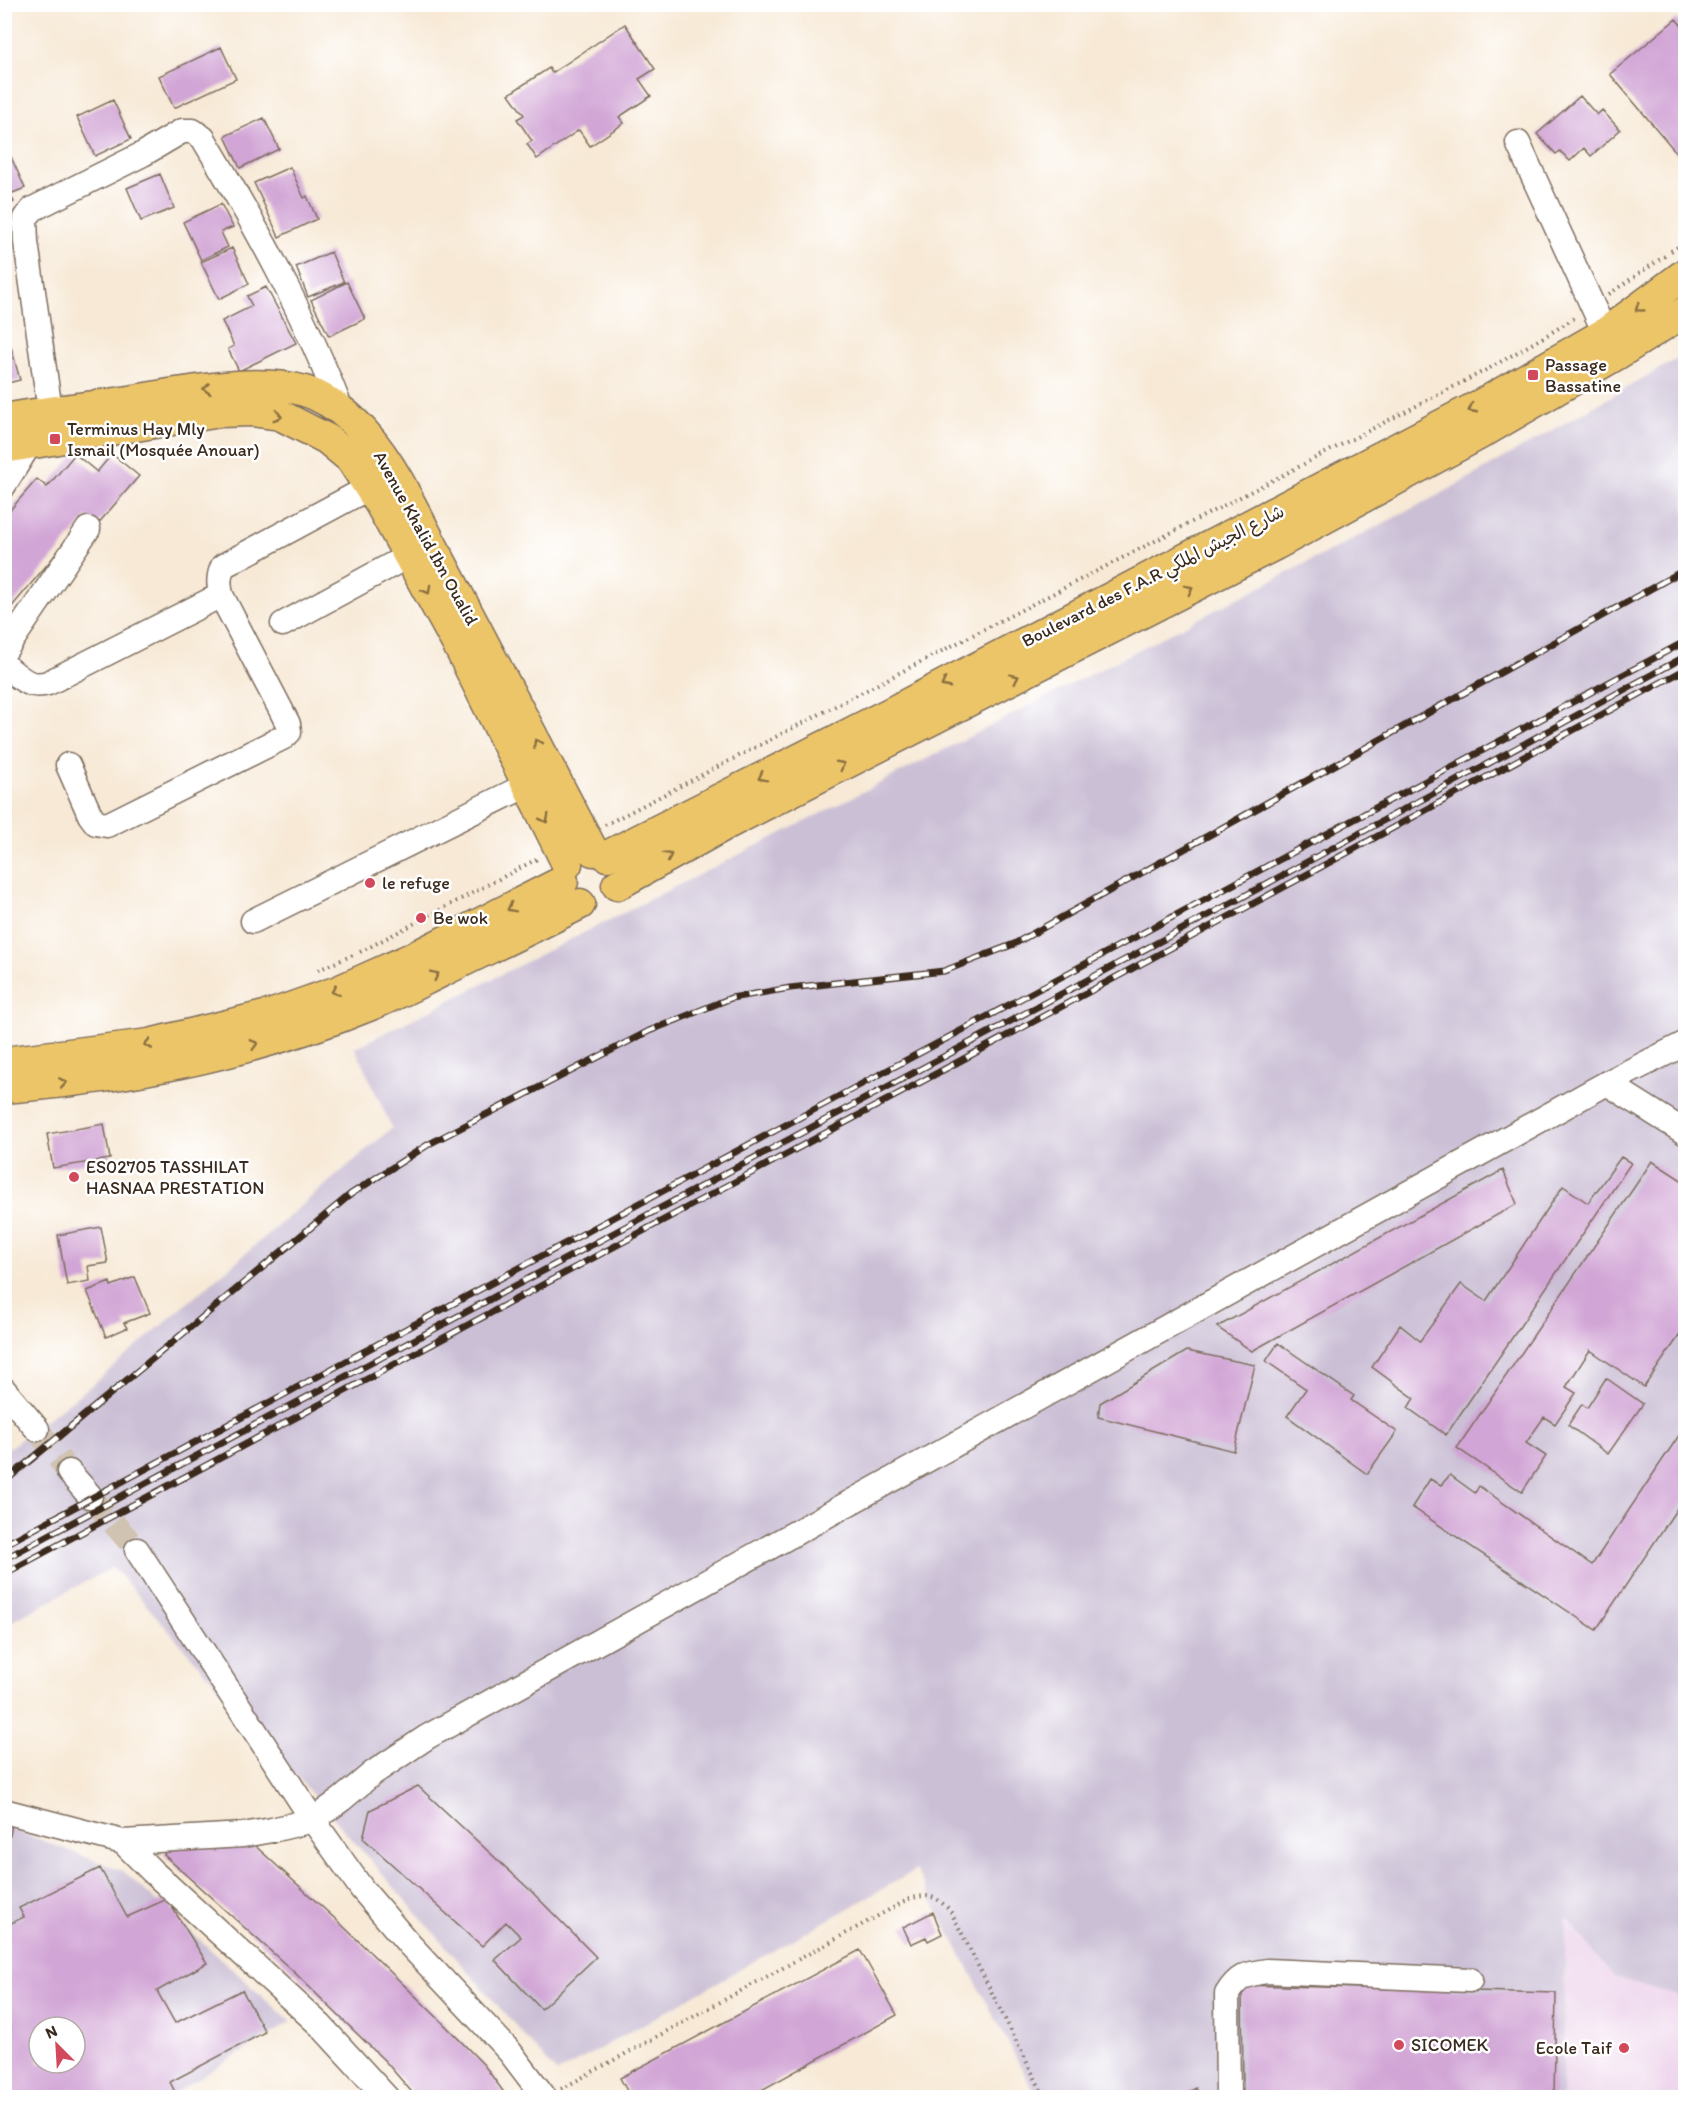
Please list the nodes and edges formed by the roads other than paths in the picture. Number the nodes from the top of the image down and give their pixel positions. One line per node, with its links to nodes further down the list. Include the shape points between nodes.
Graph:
1 (1518, 142): 4 (street)
2 (1686, 273): 4 (main road, Boulevard des F.A.R شارع الجيش الملكي, one-way to 4)
3 (1686, 311): 20 (main road, Boulevard des F.A.R شارع الجيش الملكي, one-way to 3, via 727,824 1275,545 1480,434)
4 (1605, 333): 19 (main road, Boulevard des F.A.R شارع الجيش الملكي, one-way to 19, via 1489,400 890,713)
5 (50, 411): 6 (main road, Avenue Khalid Ibn Oualid, one-way to 5, via 315,395 264,385 183,391); 6 (street, via 26,218 33,209 182,131 194,131 203,138 249,214 317,351); 7 (main road, Avenue Khalid Ibn Oualid); 8 (street)
6 (342, 413): 19 (main road, Avenue Khalid Ibn Oualid, one-way to 6, via 399,482 371,439)
7 (4, 419)
8 (17, 446): 9 (street); 10 (main road, Avenue Khalid Ibn Oualid, one-way to 10, via 220,412 250,411 280,415 327,439 351,459)
9 (4, 485)
10 (370, 487): 12 (main road, Avenue Khalid Ibn Oualid); 13 (street, via 224,566 218,582)
11 (88, 529): 15 (street)
12 (408, 556): 14 (street); 18 (main road, Avenue Khalid Ibn Oualid, one-way to 18, via 460,649)
13 (221, 595): 16 (street, via 48,683 29,684); 17 (street, via 289,732 107,825 96,823 90,815)
14 (283, 624)
15 (4, 652)
16 (4, 665)
17 (68, 765)
18 (527, 785): 19 (main road, Avenue Khalid Ibn Oualid, one-way to 19); 21 (street)
19 (579, 863): 20 (main road, via 615,866); 20 (main road, Boulevard des F.A.R شارع الجيش الملكي, via 593,905 605,901); 23 (main road, Boulevard des F.A.R شارع الجيش الملكي, one-way to 23, via 414,957 339,991 273,1014 149,1044); 25 (main road, Boulevard des F.A.R شارع الجيش الملكي, one-way to 19, via 52,1084 222,1053 372,1005)
20 (617, 885)
21 (253, 921)
22 (1686, 1043): 24 (street)
23 (4, 1062)
24 (1607, 1083): 26 (street); 33 (street, via 427,1737)
25 (4, 1088)
26 (1686, 1132)
27 (4, 1390): 28 (street)
28 (37, 1429)
29 (69, 1472): 30 (street)
30 (90, 1496)
31 (137, 1550): 33 (street)
32 (4, 1811): 34 (street)
33 (313, 1820): 34 (street, via 243,1835); 36 (street, via 362,1889)
34 (123, 1842): 37 (street, via 321,2026)
35 (1470, 1980): 38 (street, via 1251,1973 1235,1981 1227,1994)
36 (550, 2095)
37 (387, 2097)
38 (1228, 2097)

